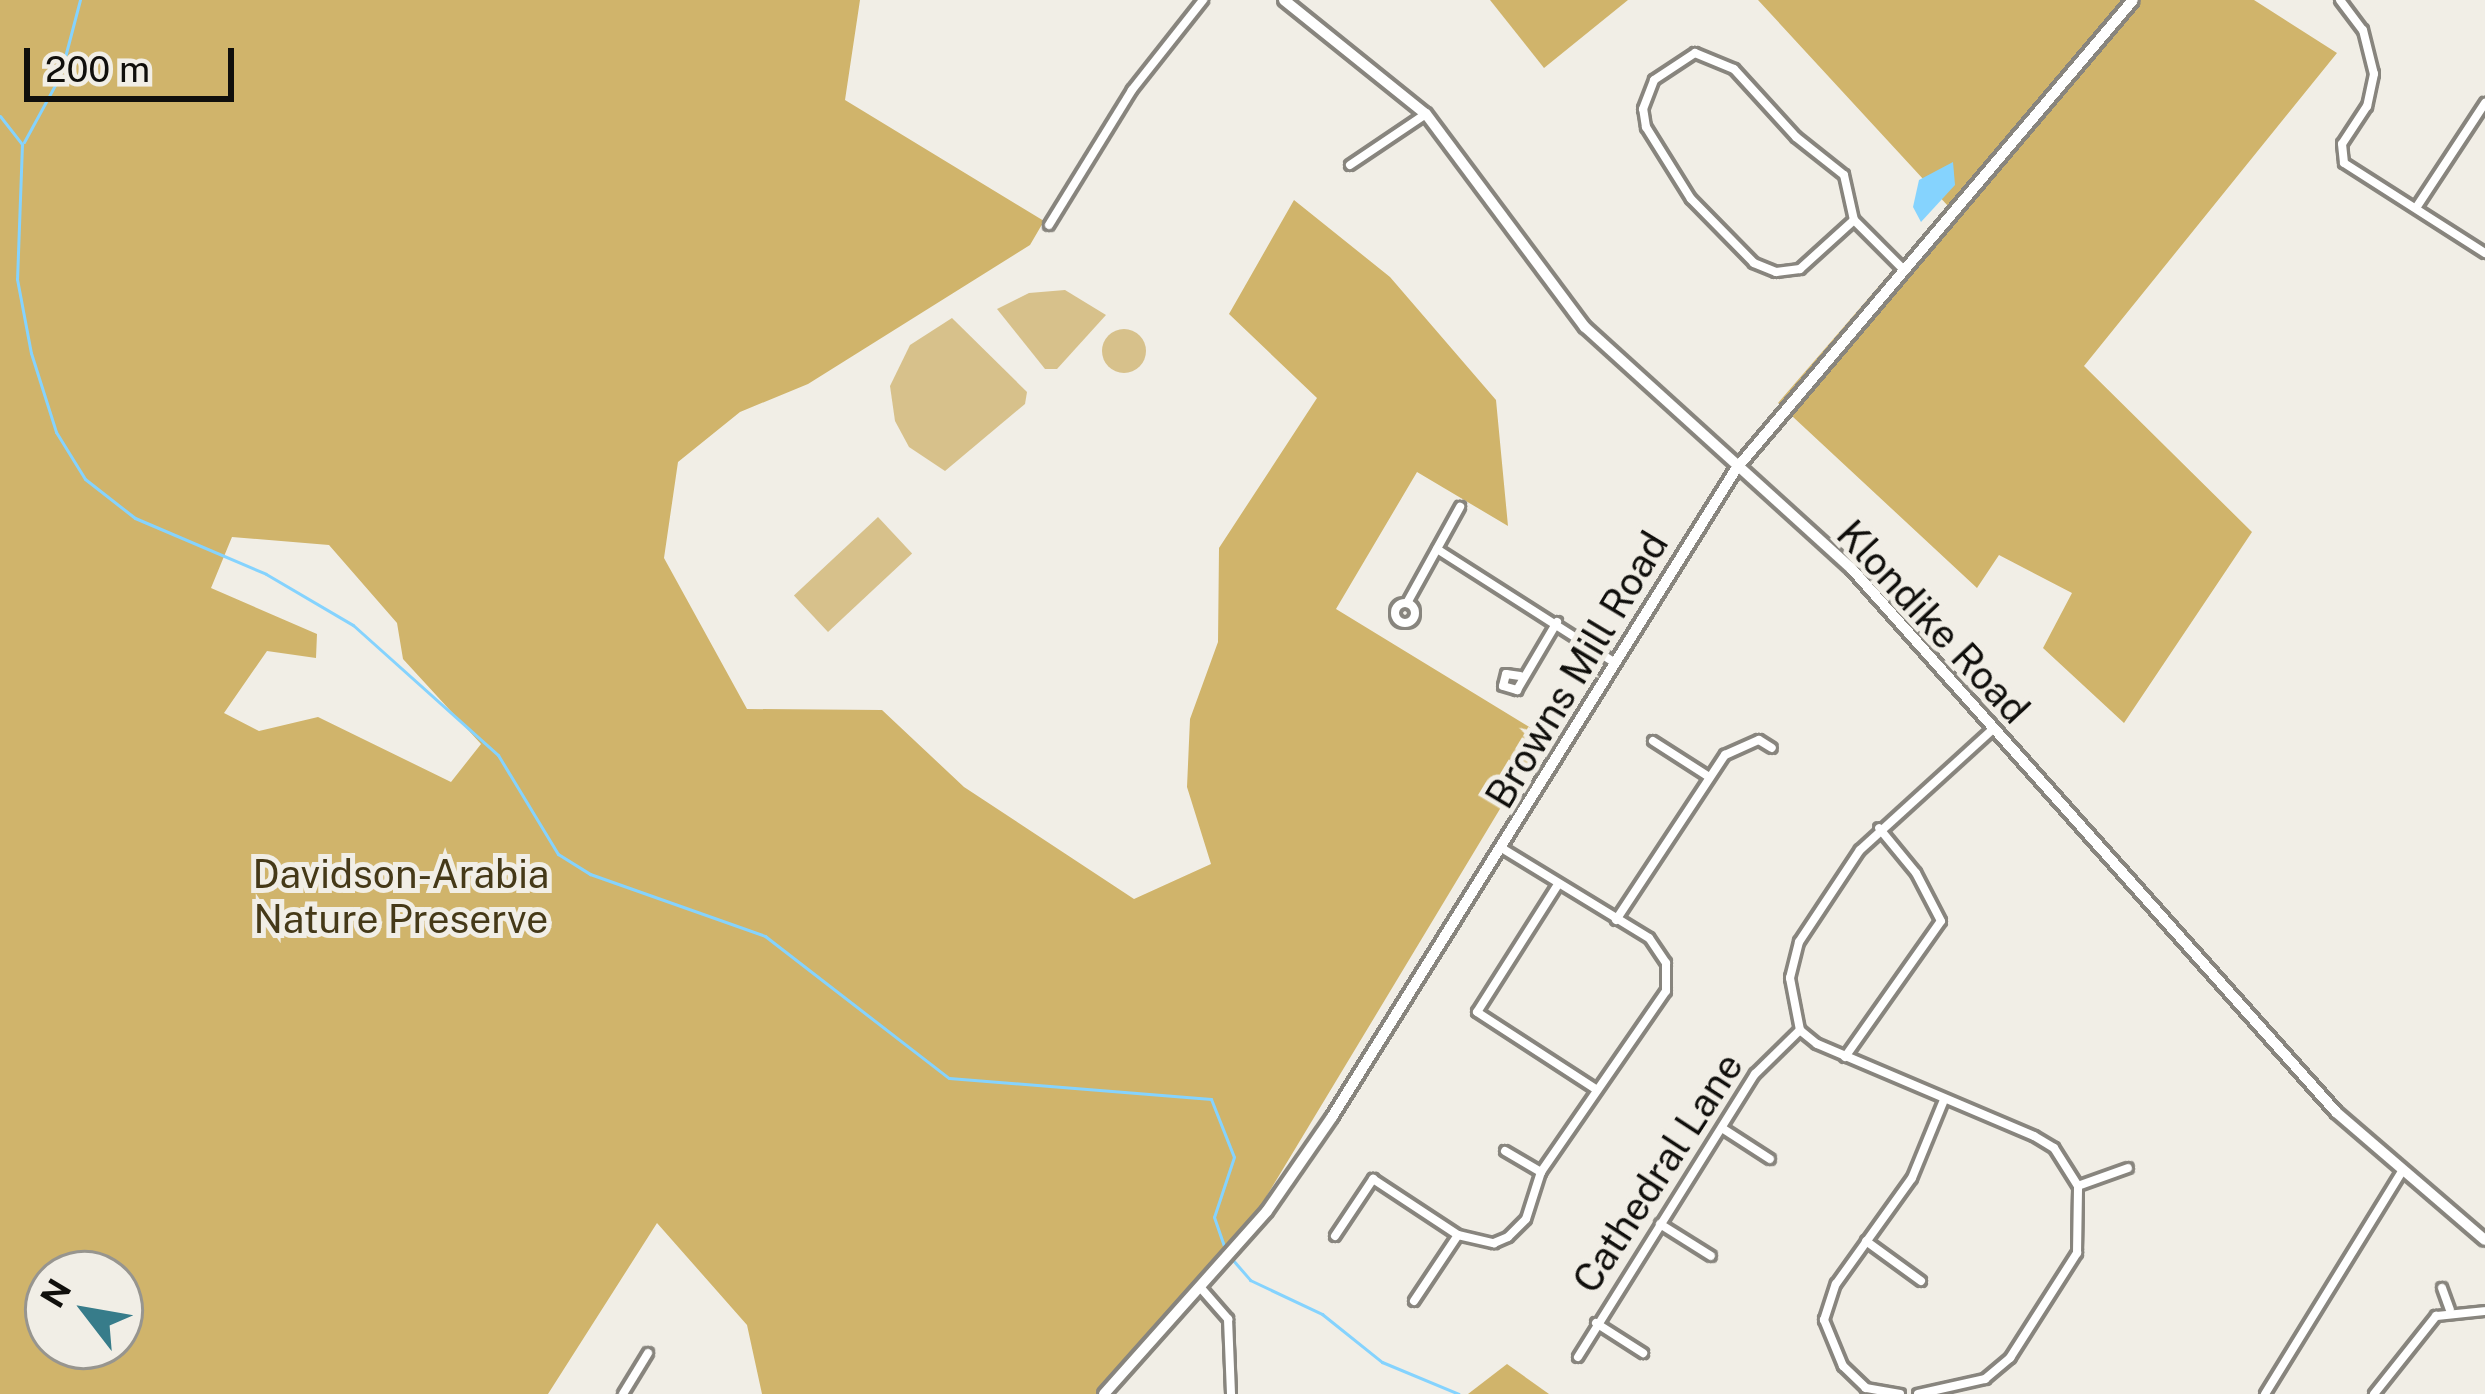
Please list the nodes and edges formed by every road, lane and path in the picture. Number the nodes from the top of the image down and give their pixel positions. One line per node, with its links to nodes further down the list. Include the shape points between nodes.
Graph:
1 (1203, 0): 10 (street, via 1132,90)
2 (1284, 0): 6 (main road, Klondike Road)
3 (2133, 0): 12 (main road, Browns Mill Road)
4 (2340, 0): 8 (street, via 2363,29 2374,74 2341,157)
5 (2485, 103): 8 (street)
6 (1426, 114): 7 (street); 13 (main road, Klondike Road, via 1585,327)
7 (1350, 165)
8 (2416, 208): 11 (street)
9 (1854, 220): 9 (street, via 1844,175 1734,69 1695,53 1671,62 1644,100 1646,127 1712,225 1776,276 1810,262); 12 (street)
10 (1049, 225)
11 (2485, 253)
12 (1903, 268): 13 (main road, Browns Mill Road)
13 (1736, 469): 18 (main road, Browns Mill Road); 20 (main road, Klondike Road, via 1851,568)
14 (1460, 507): 15 (street)
15 (1437, 549): 16 (street); 17 (street)
16 (1407, 603)
17 (1556, 622): 18 (street); 19 (street)
18 (1616, 663): 25 (main road, Browns Mill Road)
19 (1520, 676)
20 (1991, 730): 24 (street); 37 (main road, Klondike Road, via 2336,1112)
21 (1653, 741): 23 (street)
22 (1772, 748): 23 (street, via 1760,740 1740,745)
23 (1709, 777): 27 (street)
24 (1879, 828): 28 (street, via 1799,942 1790,978); 29 (street, via 1941,921)
25 (1503, 849): 26 (street); 48 (main road, Browns Mill Road, via 1332,1117)
26 (1557, 886): 27 (street); 30 (street, via 1477,1012)
27 (1616, 920): 30 (street, via 1658,946 1668,982)
28 (1800, 1030): 29 (street); 32 (street, Cathedral Lane, via 1761,1066)
29 (1845, 1057): 31 (street)
30 (1597, 1090): 36 (street)
31 (1944, 1100): 38 (street, via 2054,1148); 42 (street, via 1912,1178)
32 (1722, 1129): 34 (street); 39 (street, Cathedral Lane)
33 (1505, 1150): 36 (street)
34 (1770, 1160)
35 (2128, 1168): 38 (street)
36 (1541, 1172): 44 (street, via 1526,1220)
37 (2402, 1172): 43 (main road, Klondike Road); 63 (street)
38 (2078, 1186): 62 (street, via 2077,1253 2010,1358 1985,1379)
39 (1660, 1224): 46 (street); 53 (street, Cathedral Lane)
40 (1458, 1235): 41 (street, via 1373,1179); 44 (street); 50 (street)
41 (1335, 1236)
42 (1866, 1240): 47 (street); 57 (street, via 1835,1283 1825,1320 1843,1366)
43 (2485, 1240)
44 (1494, 1243): 45 (street)
45 (1495, 1256)
46 (1711, 1256)
47 (1922, 1281)
48 (1200, 1288): 59 (main road, Browns Mill Road); 60 (street, via 1228,1319 1235,1343)
49 (2442, 1288): 51 (street)
50 (1414, 1301)
51 (2450, 1310): 52 (street); 64 (street, via 2403,1348)
52 (2485, 1311)
53 (1596, 1323): 55 (street); 56 (street, Cathedral Lane)
54 (648, 1353): 58 (street)
55 (1643, 1353)
56 (1578, 1357)
57 (1865, 1391): 61 (street)
58 (623, 1394)
59 (1104, 1394)
60 (1231, 1394)
61 (1900, 1394)
62 (1918, 1394)
63 (2266, 1394)
64 (2374, 1394)

